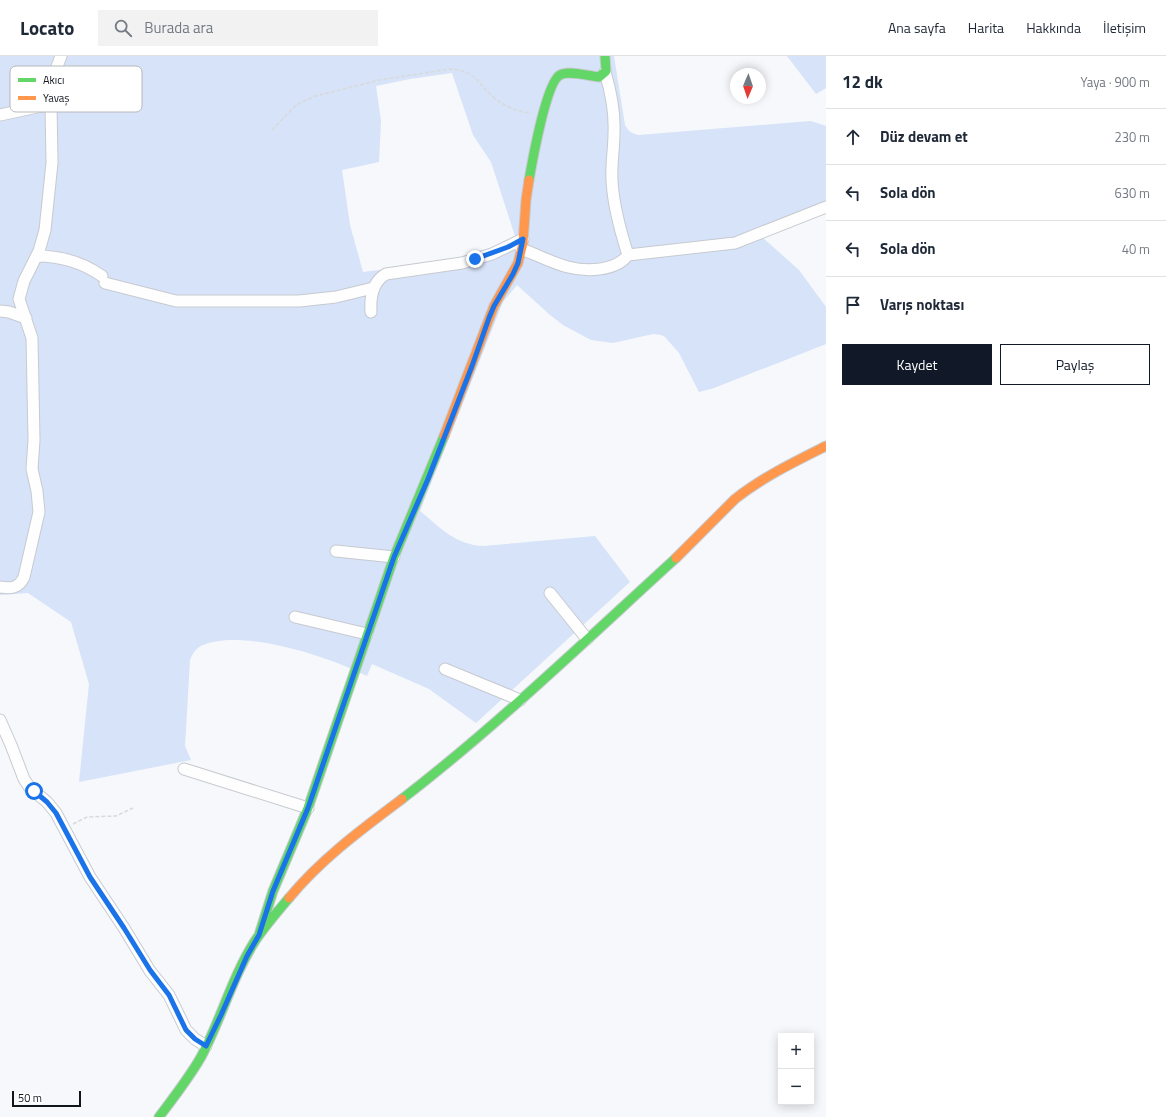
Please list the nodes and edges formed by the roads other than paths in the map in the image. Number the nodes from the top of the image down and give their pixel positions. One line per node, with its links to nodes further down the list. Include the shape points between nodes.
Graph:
1 (61, 56): 3 (street)
2 (605, 56): 4 (street)
3 (57, 66)
4 (605, 72): 9 (street, via 597,77 569,73 555,78 534,146 528,177); 10 (street, via 614,119 612,189)
5 (14, 112): 7 (street)
6 (51, 112): 11 (street, via 52,163 47,220)
7 (0, 115)
8 (826, 207): 10 (street, via 735,243)
9 (522, 244): 10 (street, via 568,267 586,269 613,266); 12 (street, via 462,263 386,274 378,279); 18 (street, via 513,274 494,306 436,458)
10 (628, 255)
11 (37, 256): 12 (street, via 68,259 86,266 103,280 176,301 298,301 336,297); 15 (street, via 19,294 19,303)
12 (374, 288): 14 (street)
13 (0, 311): 15 (street)
14 (371, 312)
15 (26, 318): 19 (street, via 32,338 32,469 39,512 24,577 13,588)
16 (826, 446): 23 (street, via 772,473 739,495 677,557)
17 (336, 551): 18 (street)
18 (394, 557): 22 (street)
19 (0, 588)
20 (550, 593): 23 (street)
21 (294, 617): 22 (street)
22 (367, 634): 28 (street)
23 (587, 640): 25 (street)
24 (445, 669): 25 (street)
25 (520, 700): 29 (street, via 452,760 323,862 291,895)
26 (0, 720): 30 (street, via 27,784 52,807 90,877 169,995 186,1030)
27 (184, 769): 28 (street)
28 (308, 808): 29 (street, via 273,891)
29 (259, 935): 30 (street)
30 (206, 1046): 31 (street, via 185,1083)
31 (159, 1117)

